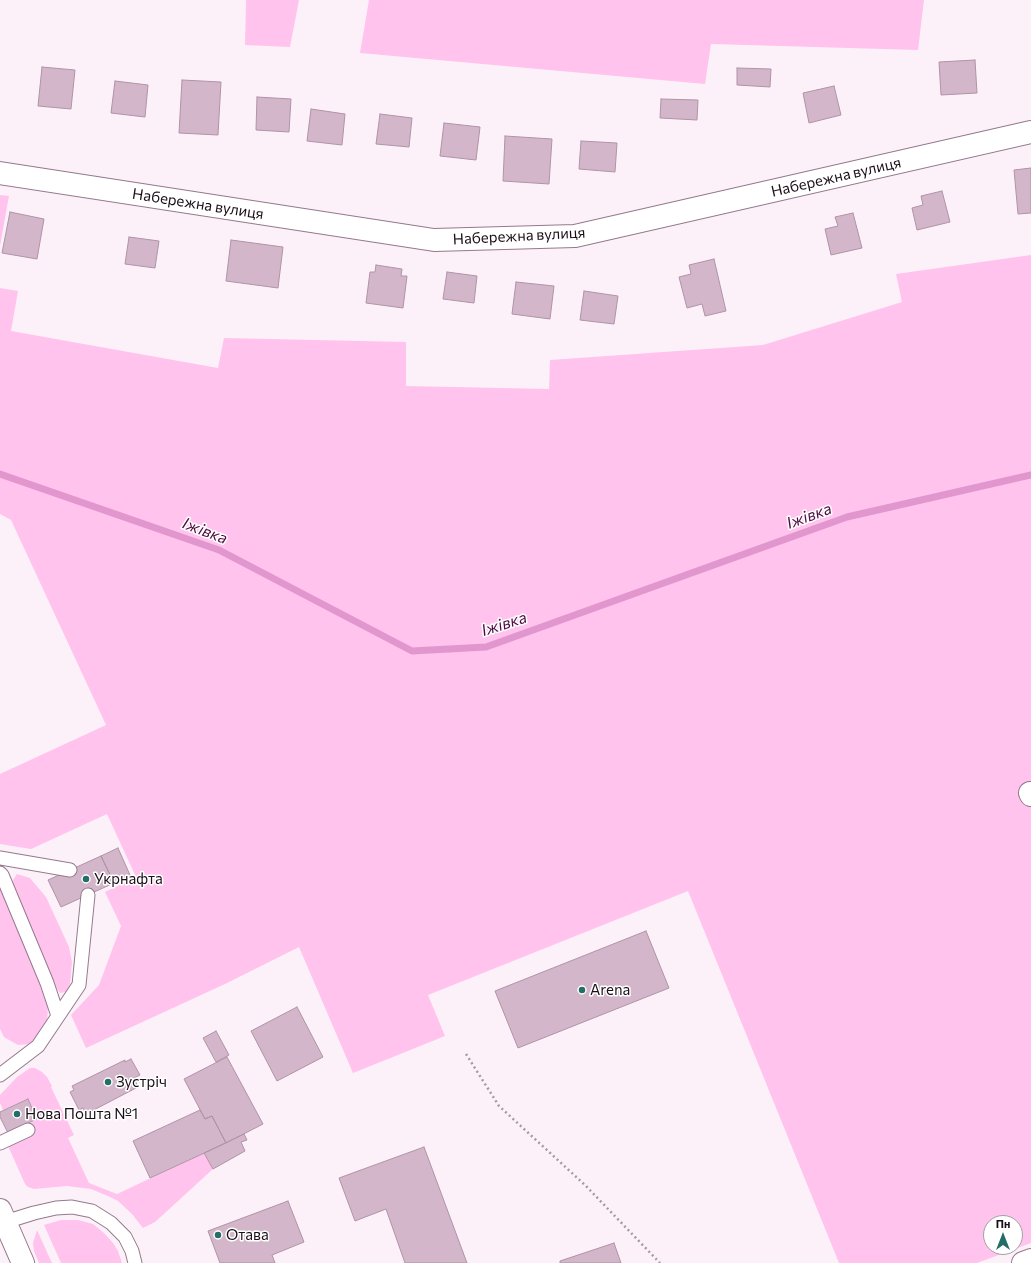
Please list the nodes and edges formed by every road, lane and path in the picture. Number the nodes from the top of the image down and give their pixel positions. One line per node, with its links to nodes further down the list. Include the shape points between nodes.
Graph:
1 (1031, 132): 2 (street, Набережна вулиця, via 575,236 434,240)
2 (0, 173)
3 (0, 858): 4 (lane)
4 (70, 870)
5 (0, 873): 7 (lane, via 44,976)
6 (88, 895): 7 (lane, via 80,984)
7 (58, 1016): 9 (lane, via 38,1046)
8 (466, 1054): 16 (path, via 499,1106 585,1185)
9 (0, 1076)
10 (28, 1130): 11 (lane)
11 (0, 1143)
12 (3, 1216): 14 (street); 15 (lane, via 72,1207 92,1211 111,1222 125,1237)
13 (1031, 1260): 17 (street)
14 (23, 1263)
15 (135, 1263)
16 (660, 1263)
17 (1023, 1263)

